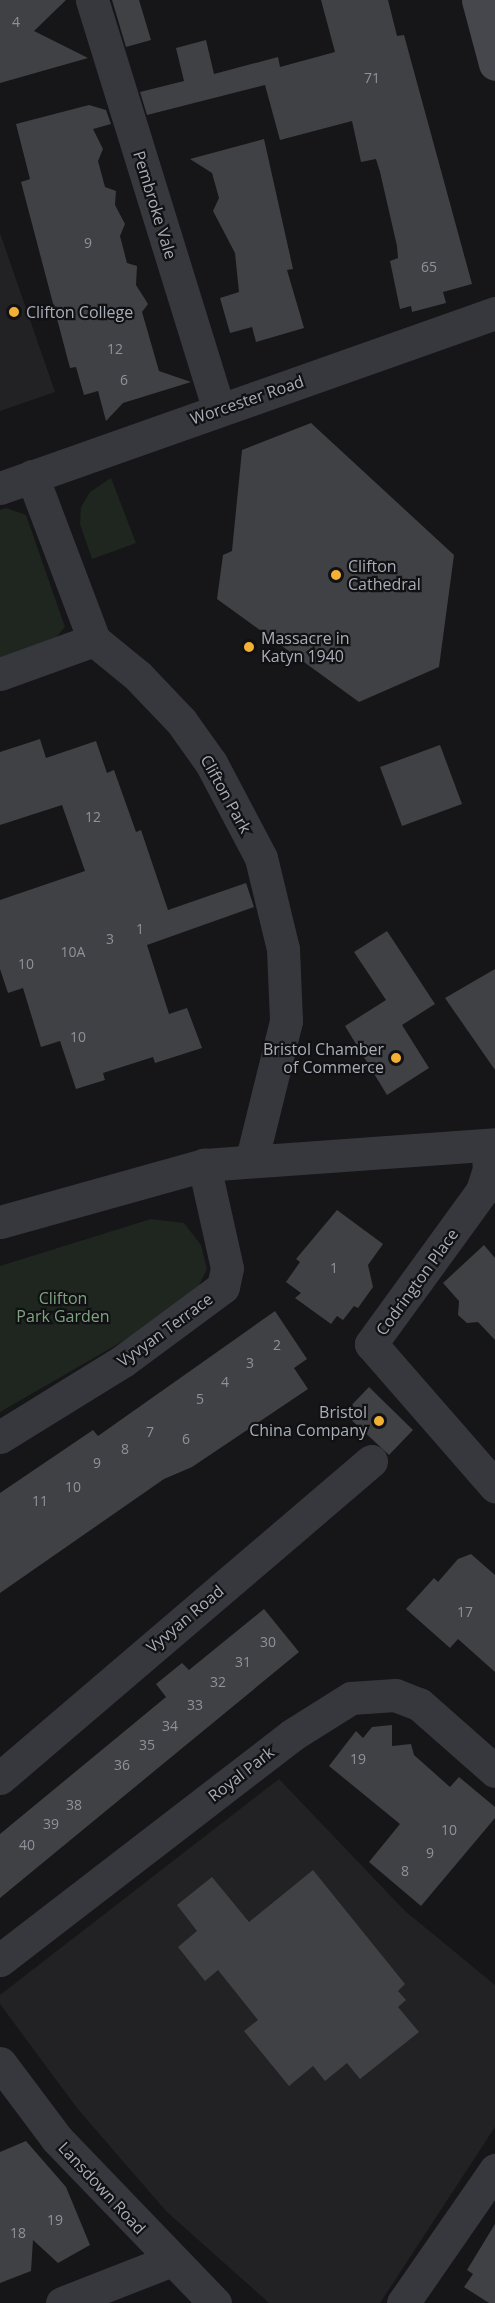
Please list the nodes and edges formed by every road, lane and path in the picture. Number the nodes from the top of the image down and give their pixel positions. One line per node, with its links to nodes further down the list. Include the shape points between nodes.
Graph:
1 (92, 0): 5 (street, Pembroke Vale)
2 (478, 0): 3 (main road)
3 (495, 64)
4 (495, 313): 5 (street, Worcester Road)
5 (219, 410): 6 (street, Worcester Road)
6 (32, 476): 7 (street, Worcester Road); 8 (street)
7 (0, 488)
8 (94, 640): 9 (street); 11 (street, Clifton Park, via 138,676 181,722 212,763 261,858 283,949 286,1021)
9 (0, 674)
10 (491, 1145): 11 (street); 16 (street, Codrington Place, via 482,1191 372,1344)
11 (252, 1158): 12 (street)
12 (204, 1165): 13 (street); 14 (street, Vyvyan Terrace, via 227,1268 223,1287 123,1361)
13 (0, 1222)
14 (0, 1437)
15 (371, 1461): 18 (street, Vyvyan Road)
16 (495, 1486)
17 (495, 1771): 19 (street, Royal Park, via 419,1704 384,1694 351,1698 292,1735)
18 (0, 1778)
19 (0, 1960)
20 (0, 2062): 22 (street, Lansdown Road, via 57,2139)
21 (495, 2170): 25 (street)
22 (170, 2261): 23 (street); 24 (street, Lansdown Road)
23 (62, 2303)
24 (215, 2303)
25 (403, 2303)

